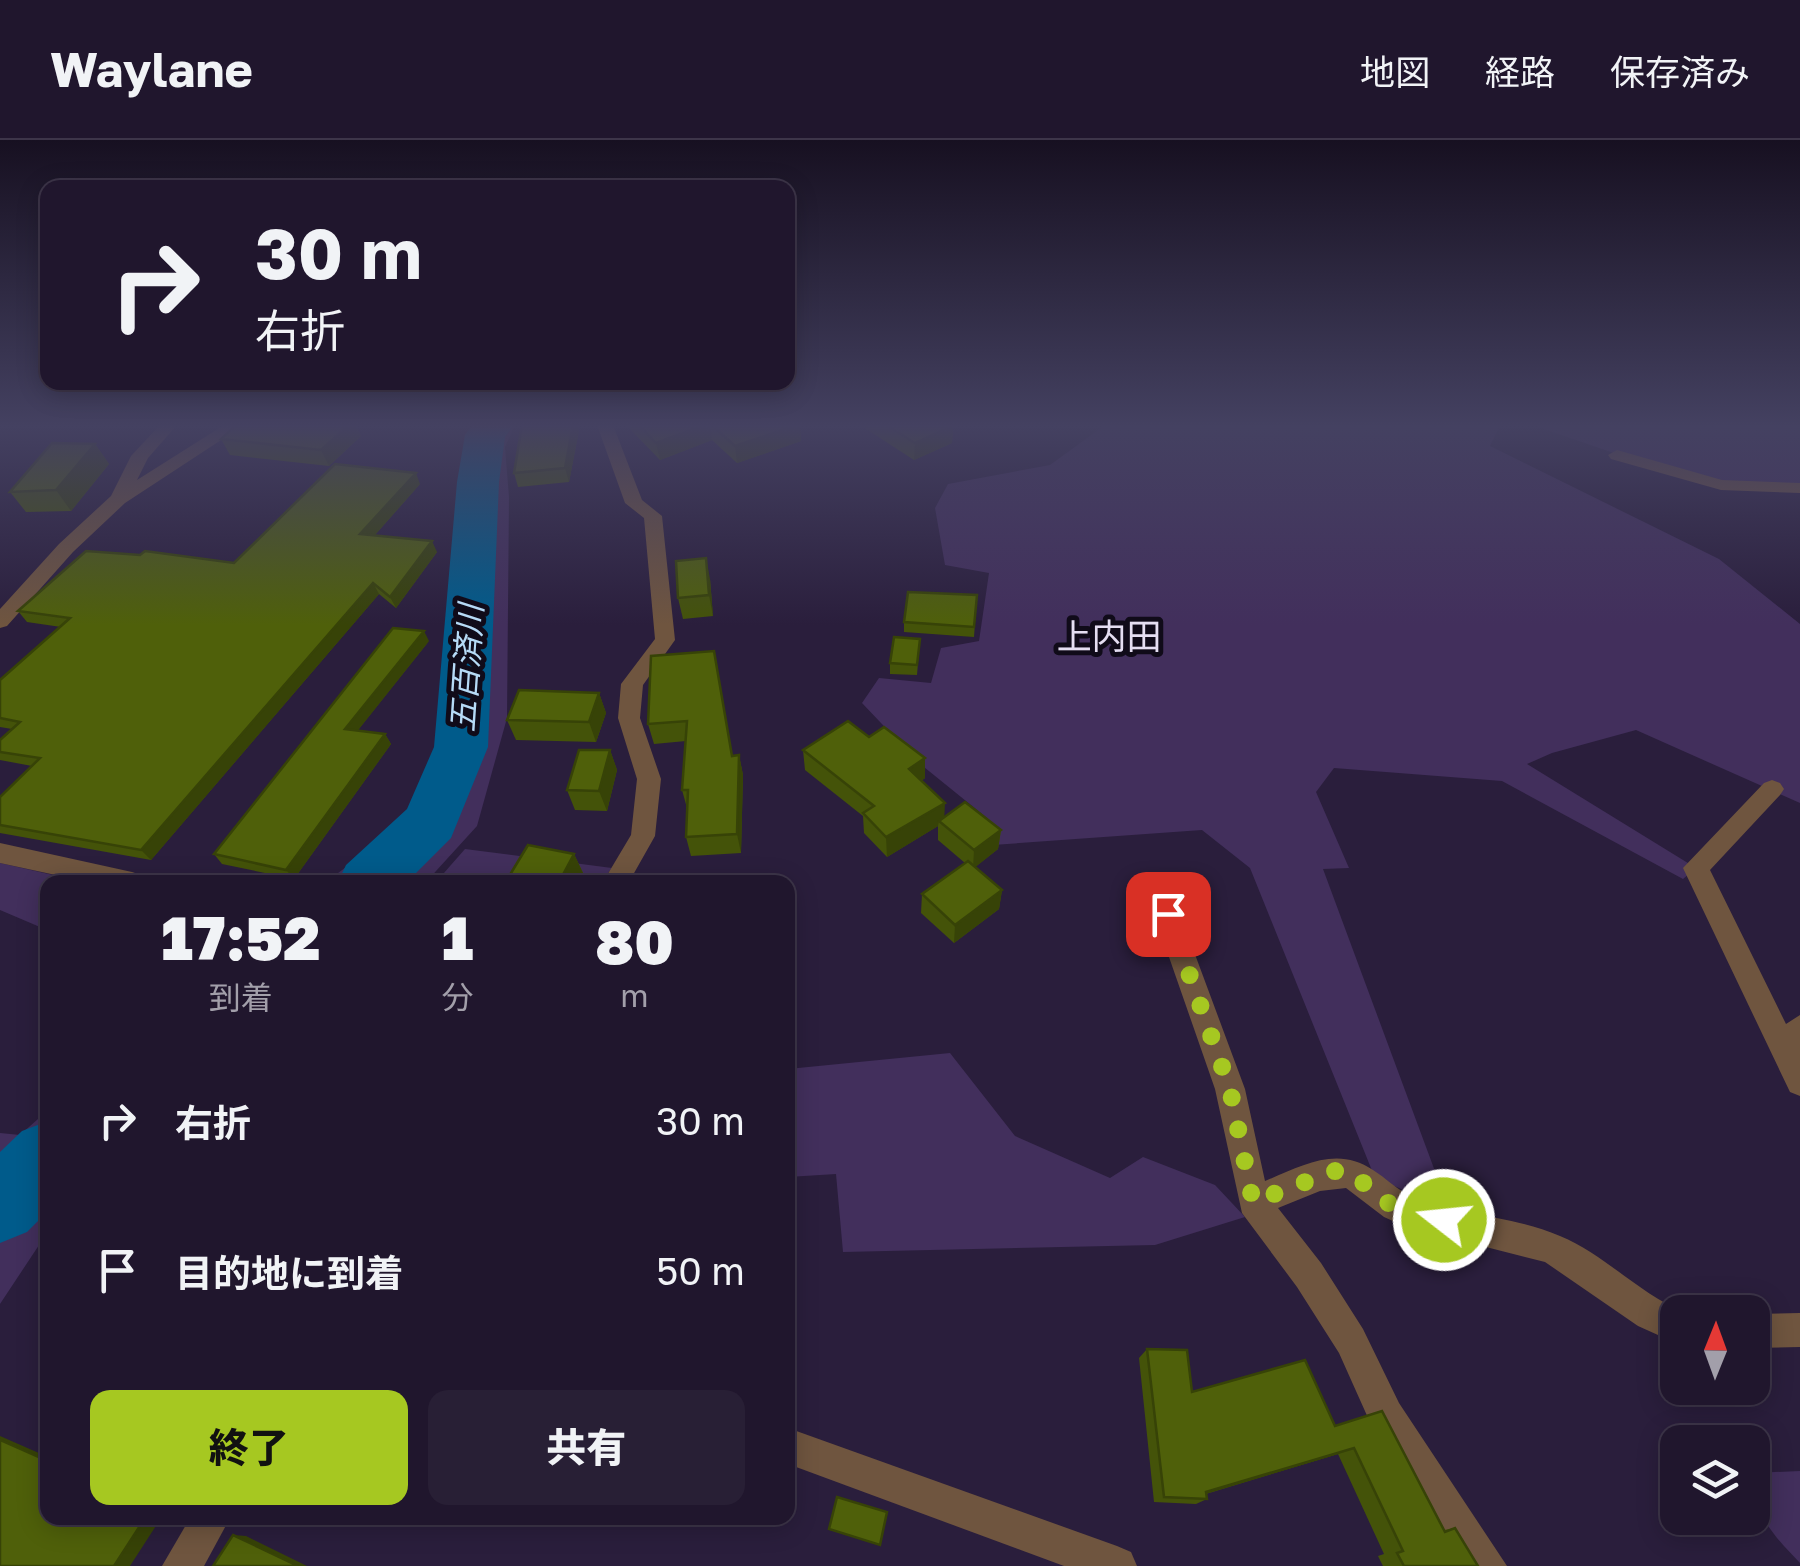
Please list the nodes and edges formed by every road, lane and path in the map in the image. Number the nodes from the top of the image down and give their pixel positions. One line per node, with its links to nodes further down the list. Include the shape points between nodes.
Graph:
1 (122, 492): 4 (street)
2 (131, 492): 4 (street)
3 (629, 492): 9 (street, via 634,504 653,516 665,640 632,684 629,718 649,779 642,836)
4 (118, 500): 5 (street)
5 (0, 621)
6 (1772, 788): 11 (street, via 1696,868)
7 (0, 853): 8 (street)
8 (100, 875)
9 (620, 875)
10 (1168, 914): 13 (street, via 1230,1089)
11 (1792, 1039): 12 (street)
12 (1800, 1082)
13 (1253, 1202): 14 (street, via 1334,1171 1353,1173 1381,1200 1408,1211 1519,1237 1572,1258); 21 (street, via 1320,1291 1396,1432)
14 (1660, 1317)
15 (1800, 1330): 16 (street)
16 (1770, 1331)
17 (795, 1449): 20 (street)
18 (206, 1525): 19 (street)
19 (182, 1566)
20 (1117, 1566)
21 (1487, 1566)

